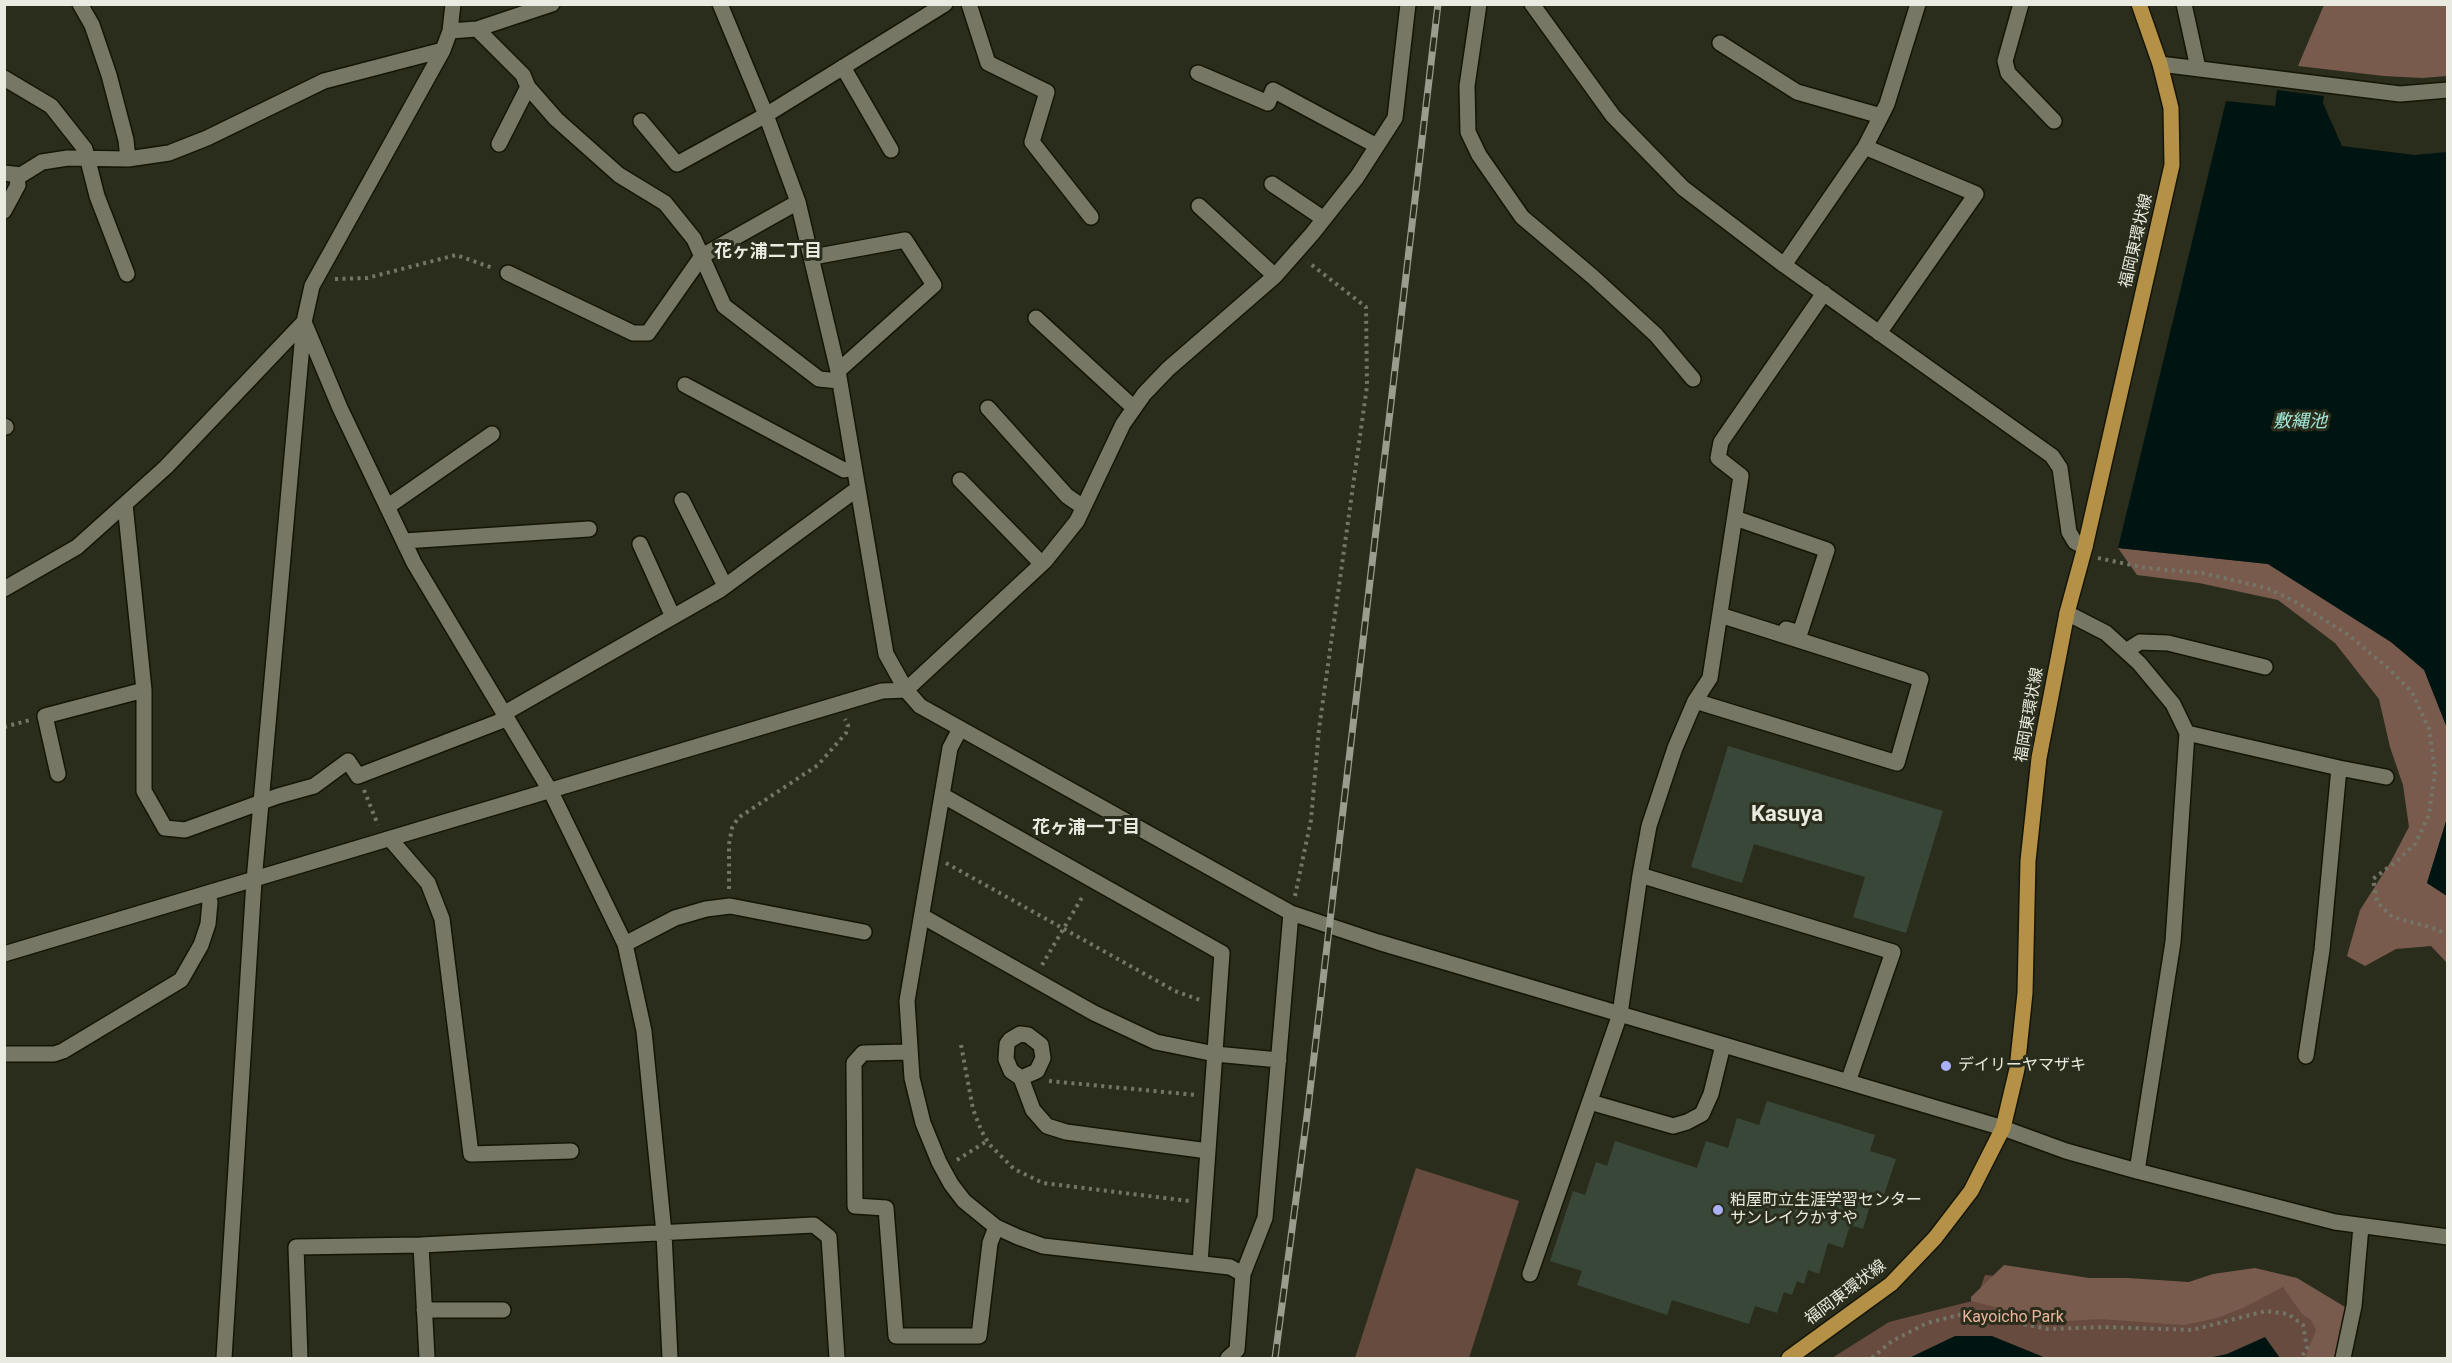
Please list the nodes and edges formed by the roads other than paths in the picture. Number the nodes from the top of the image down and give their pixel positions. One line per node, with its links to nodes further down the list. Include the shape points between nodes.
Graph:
1 (80, 4): 34 (street, via 92,25 109,75)
2 (453, 4): 15 (street)
3 (552, 4): 14 (street)
4 (720, 4): 25 (street)
5 (945, 4): 19 (street)
6 (969, 4): 40 (street, via 988,63 1047,92 1032,142)
7 (1408, 4): 30 (street, via 1395,118)
8 (1479, 4): 53 (street, via 1467,86 1468,132 1479,155 1522,217 1656,335)
9 (1532, 4): 44 (street, via 1613,116 1683,188)
10 (1918, 4): 26 (street)
11 (2021, 4): 28 (street, via 2005,61 2008,73)
12 (2139, 4): 18 (main road, 福岡東環状線)
13 (2184, 4): 20 (street)
14 (477, 29): 15 (street); 23 (street, via 523,75)
15 (450, 31): 17 (street)
16 (1720, 43): 26 (street, via 1797,92)
17 (443, 50): 34 (street, via 324,81 207,138 169,153); 50 (street, via 315,280)
18 (2160, 63): 20 (street); 69 (main road, 福岡東環状線, via 2171,108 2172,165)
19 (843, 67): 25 (street); 32 (street)
20 (2198, 68): 24 (street, via 2400,93)
21 (1198, 73): 30 (street, via 1268,103 1273,90)
22 (4, 78): 33 (street, via 51,106)
23 (528, 87): 29 (street); 42 (street, via 556,119 620,175 665,203)
24 (2448, 90)
25 (766, 115): 27 (street, via 677,164); 37 (street)
26 (1881, 116): 31 (street)
27 (641, 121)
28 (2054, 121)
29 (499, 144)
30 (1377, 146): 41 (street)
31 (1865, 147): 44 (street); 51 (street, via 1976,194)
32 (891, 150)
33 (87, 158): 34 (street); 35 (street, via 42,162 21,175); 46 (street)
34 (128, 159)
35 (10, 174): 39 (street, via 18,185)
36 (1272, 184): 41 (street)
37 (798, 202): 42 (street); 43 (street)
38 (1199, 206): 47 (street)
39 (4, 211)
40 (1091, 217)
41 (1324, 219): 47 (street)
42 (702, 256): 45 (street, via 648,333 633,333); 52 (street, via 724,306 819,379)
43 (813, 257): 52 (street); 52 (street, via 905,240 934,285)
44 (1784, 265): 48 (street)
45 (508, 273)
46 (127, 274)
47 (1275, 276): 56 (street, via 1168,369)
48 (1824, 293): 51 (street); 65 (street, via 1721,442 1718,458 1741,476)
49 (1036, 318): 56 (street)
50 (304, 322): 62 (street, via 166,467); 63 (street); 89 (street)
51 (1879, 333): 69 (street, via 2052,456 2060,468 2069,532)
52 (838, 376): 58 (street)
53 (1693, 379)
54 (684, 385): 58 (street, via 844,470)
55 (988, 408): 64 (street, via 1067,496)
56 (1134, 408): 64 (street)
57 (492, 434): 63 (street)
58 (854, 468): 60 (street)
59 (960, 480): 70 (street)
60 (857, 489): 71 (street); 79 (street, via 886,654)
61 (682, 500): 71 (street)
62 (125, 504): 72 (street, via 76,547); 78 (street)
63 (387, 507): 67 (street)
64 (1083, 507): 70 (street, via 1077,521)
65 (1735, 518): 73 (street); 73 (street, via 1827,550 1800,633)
66 (589, 529): 67 (street)
67 (404, 541): 81 (street)
68 (640, 544): 75 (street)
69 (2084, 550): 74 (main road, 福岡東環状線)
70 (1042, 564): 79 (street)
71 (725, 586): 75 (street)
72 (4, 589)
73 (1720, 612): 80 (street, via 1710,678); 80 (street, via 1921,679 1897,763)
74 (2067, 614): 76 (street, via 2106,633); 109 (main road, 福岡東環状線, via 2039,758 2028,861 2025,993 2017,1069)
75 (673, 617): 81 (street)
76 (2126, 651): 77 (street, via 2140,642 2168,643); 83 (street, via 2173,704)
77 (2265, 667)
78 (144, 690): 85 (street, via 45,716); 89 (street, via 144,792 165,828 185,830)
79 (906, 690): 82 (street, via 920,706); 87 (street, via 882,691)
80 (1695, 701): 91 (street, via 1649,826)
81 (505, 717): 87 (street); 89 (street, via 358,776 348,761 314,786)
82 (960, 729): 88 (street, via 950,748); 94 (street)
83 (2187, 733): 84 (street); 112 (street, via 2172,942)
84 (2338, 768): 86 (street); 104 (street, via 2322,950)
85 (58, 774)
86 (2386, 777)
87 (551, 792): 90 (street); 97 (street)
88 (942, 795): 95 (street); 103 (street, via 1222,953)
89 (263, 801): 92 (street)
90 (388, 840): 92 (street); 110 (street, via 428,883 442,919 471,1154)
91 (1640, 875): 99 (street); 107 (street, via 1893,952)
92 (254, 880): 93 (street); 123 (street)
93 (207, 894): 98 (street); 102 (street, via 208,924 181,980 63,1051)
94 (1291, 913): 99 (street); 105 (street)
95 (922, 916): 101 (street, via 907,1001); 103 (street, via 1124,1029 1156,1042)
96 (864, 932): 97 (street, via 730,906 675,918)
97 (625, 944): 115 (street, via 644,1031)
98 (4, 954)
99 (1620, 1014): 100 (street); 108 (street)
100 (1723, 1045): 107 (street); 108 (street, via 1702,1114 1687,1122 1672,1126)
101 (909, 1052): 114 (street, via 923,1123 942,1168 964,1201); 114 (street, via 863,1053 854,1063 855,1206 886,1208 896,1336 979,1336 990,1243)
102 (4, 1054)
103 (1215, 1054): 105 (street); 111 (street)
104 (2306, 1056)
105 (1279, 1060): 119 (street, via 1265,1218)
106 (1021, 1078): 111 (street, via 1033,1110 1055,1130)
107 (1848, 1082): 109 (street)
108 (1590, 1102): 120 (street)
109 (2003, 1128): 112 (street); 129 (main road, 福岡東環状線, via 1971,1191 1935,1238 1892,1284)
110 (571, 1151)
111 (1208, 1151): 118 (street)
112 (2137, 1171): 113 (street, via 2262,1205)
113 (2361, 1226): 116 (street); 130 (street, via 2354,1306)
114 (996, 1227): 118 (street, via 1043,1246)
115 (664, 1233): 117 (street); 126 (street); 127 (street, via 814,1226 829,1237)
116 (2448, 1237)
117 (421, 1245): 121 (street); 124 (street, via 296,1248)
118 (1200, 1263): 119 (street, via 1230,1267)
119 (1243, 1274): 128 (street, via 1237,1350)
120 (1530, 1274)
121 (424, 1310): 122 (street); 125 (street)
122 (503, 1310)
123 (224, 1359)
124 (300, 1359)
125 (427, 1359)
126 (670, 1359)
127 (837, 1359)
128 (1228, 1359)
129 (1789, 1359)
130 (2343, 1359)

